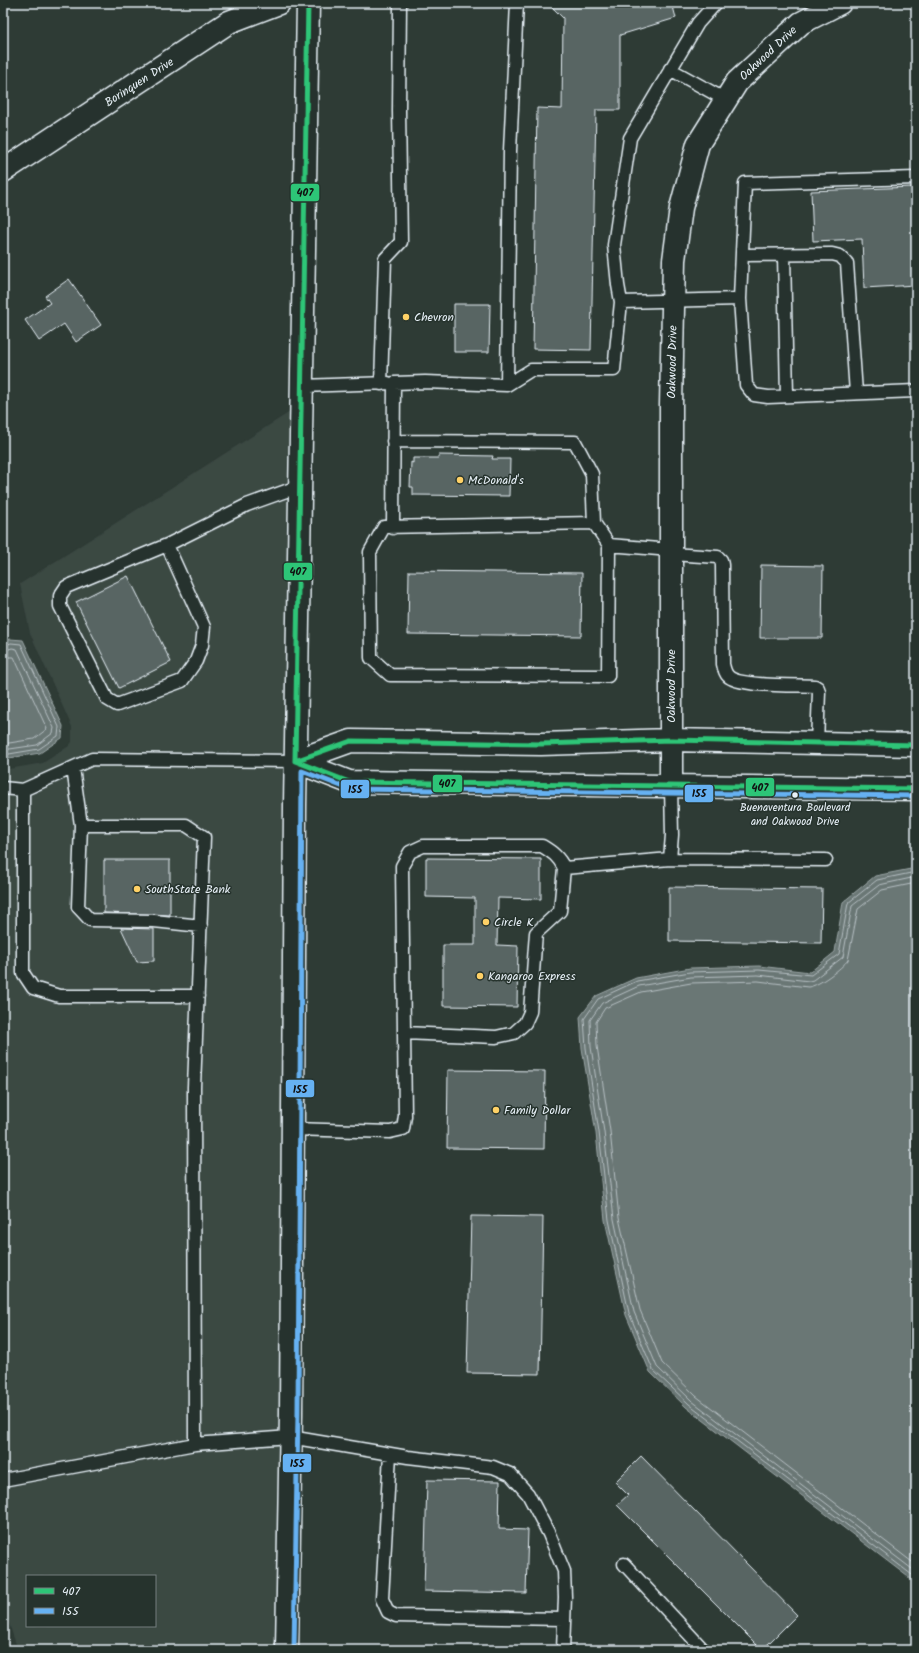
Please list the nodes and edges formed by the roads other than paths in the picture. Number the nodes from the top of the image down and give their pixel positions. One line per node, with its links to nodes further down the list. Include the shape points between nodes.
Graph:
1 (279, 3): 9 (main road, Borinquen Drive, via 229,22)
2 (308, 3): 19 (main road)
3 (400, 3): 17 (lane, via 401,242 385,259)
4 (517, 3): 18 (lane, via 510,151)
5 (716, 3): 7 (lane, via 698,23)
6 (840, 3): 8 (main road, Oakwood Drive, via 801,23 737,82)
7 (670, 70): 8 (lane); 15 (lane, via 630,138 614,245)
8 (726, 100): 14 (main road, Oakwood Drive, via 698,144 681,208 674,260)
9 (3, 171)
10 (916, 178): 11 (lane, via 745,183)
11 (742, 255): 12 (lane); 13 (lane)
12 (784, 255): 21 (lane, via 832,254 840,256 847,263); 22 (lane)
13 (740, 300): 14 (lane); 22 (lane, via 746,385 754,394 768,397)
14 (673, 301): 15 (lane); 29 (main road, Oakwood Drive)
15 (621, 302): 18 (lane, via 614,370 531,370)
16 (394, 383): 17 (lane); 18 (lane); 23 (lane)
17 (381, 384): 19 (lane)
18 (507, 385)
19 (302, 386): 24 (main road)
20 (916, 392): 21 (lane)
21 (856, 393): 22 (lane)
22 (787, 396)
23 (393, 442): 25 (lane, via 575,442 592,474); 26 (lane)
24 (300, 486): 28 (lane, via 247,505); 33 (main road)
25 (594, 523): 26 (lane); 27 (lane)
26 (393, 528): 27 (lane, via 384,527 370,552 371,658 390,675 608,676)
27 (609, 545): 29 (lane)
28 (167, 546): 28 (lane, via 204,627 202,645 196,661 182,681 117,704 107,699 60,606 60,596 66,587)
29 (671, 552): 30 (main road, Oakwood Drive); 31 (lane, via 718,557 721,560 724,670 728,676 741,682 818,688)
30 (671, 740): 31 (main road); 33 (main road, via 541,744 350,741); 35 (main road, Oakwood Drive)
31 (817, 743): 32 (main road)
32 (916, 745)
33 (295, 761): 34 (lane, via 92,759); 35 (main road, via 349,782); 46 (main road)
34 (73, 768): 38 (lane); 39 (lane)
35 (671, 786): 37 (main road); 40 (lane)
36 (3, 788): 38 (lane)
37 (916, 789)
38 (23, 790): 44 (lane, via 23,973 33,988 59,996)
39 (81, 825): 43 (lane, via 78,908 90,920 154,921); 43 (lane, via 186,825 204,837)
40 (670, 859): 41 (lane); 42 (lane)
41 (826, 860)
42 (564, 868): 45 (lane, via 560,911 536,933 530,1012 525,1023 514,1033 496,1037); 45 (lane, via 560,860 542,846 423,846 410,852 402,866)
43 (201, 926): 44 (lane)
44 (198, 996): 48 (lane, via 194,1087)
45 (404, 1033): 46 (lane, via 403,1129 390,1132)
46 (292, 1129): 47 (main road)
47 (290, 1437): 48 (lane); 49 (lane); 53 (main road)
48 (195, 1444): 50 (lane)
49 (390, 1454): 52 (lane, via 493,1467 510,1474 528,1494 549,1534 564,1571); 52 (lane, via 382,1599 388,1612 396,1616)
50 (3, 1480)
51 (624, 1564): 55 (lane, via 701,1647)
52 (564, 1619): 54 (lane)
53 (287, 1650)
54 (563, 1650)
55 (697, 1650)

